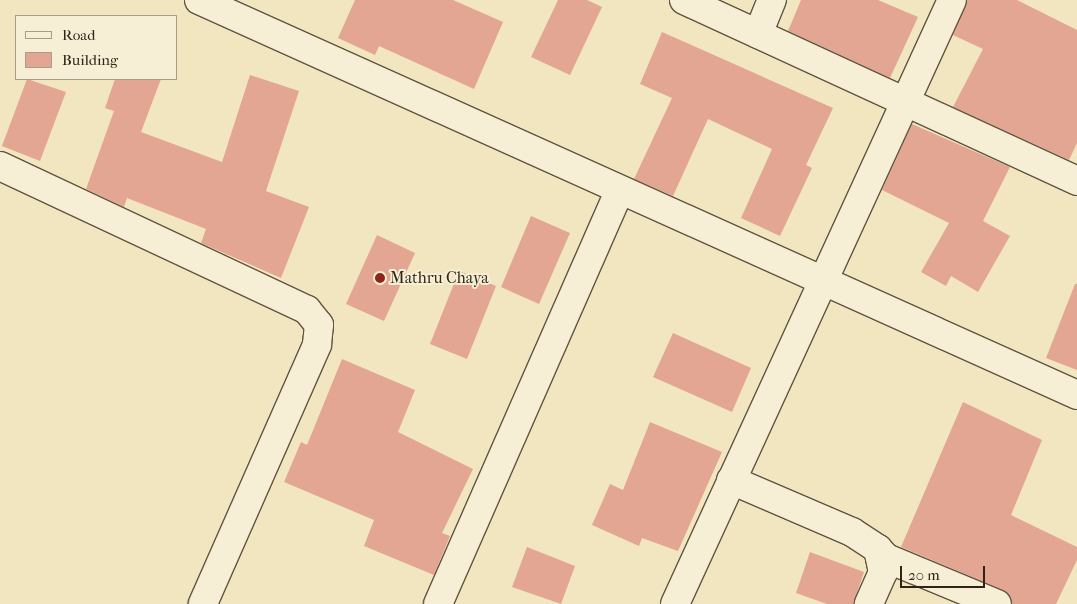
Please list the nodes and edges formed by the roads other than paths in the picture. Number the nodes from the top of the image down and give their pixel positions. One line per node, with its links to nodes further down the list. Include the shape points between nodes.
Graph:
1 (199, 0): 9 (street)
2 (684, 0): 5 (street)
3 (772, 0): 5 (street)
4 (952, 0): 6 (street)
5 (758, 34): 6 (street)
6 (905, 100): 8 (street); 10 (street)
7 (0, 166): 14 (street, via 307,310 319,325 317,345)
8 (1077, 181)
9 (619, 192): 10 (street); 15 (street)
10 (821, 281): 11 (street); 12 (street)
11 (1077, 394)
12 (731, 480): 13 (street, via 852,532); 16 (street)
13 (878, 549): 17 (street, via 883,572); 18 (street, via 886,558)
14 (203, 604)
15 (438, 604)
16 (675, 604)
17 (869, 604)
18 (997, 604)

